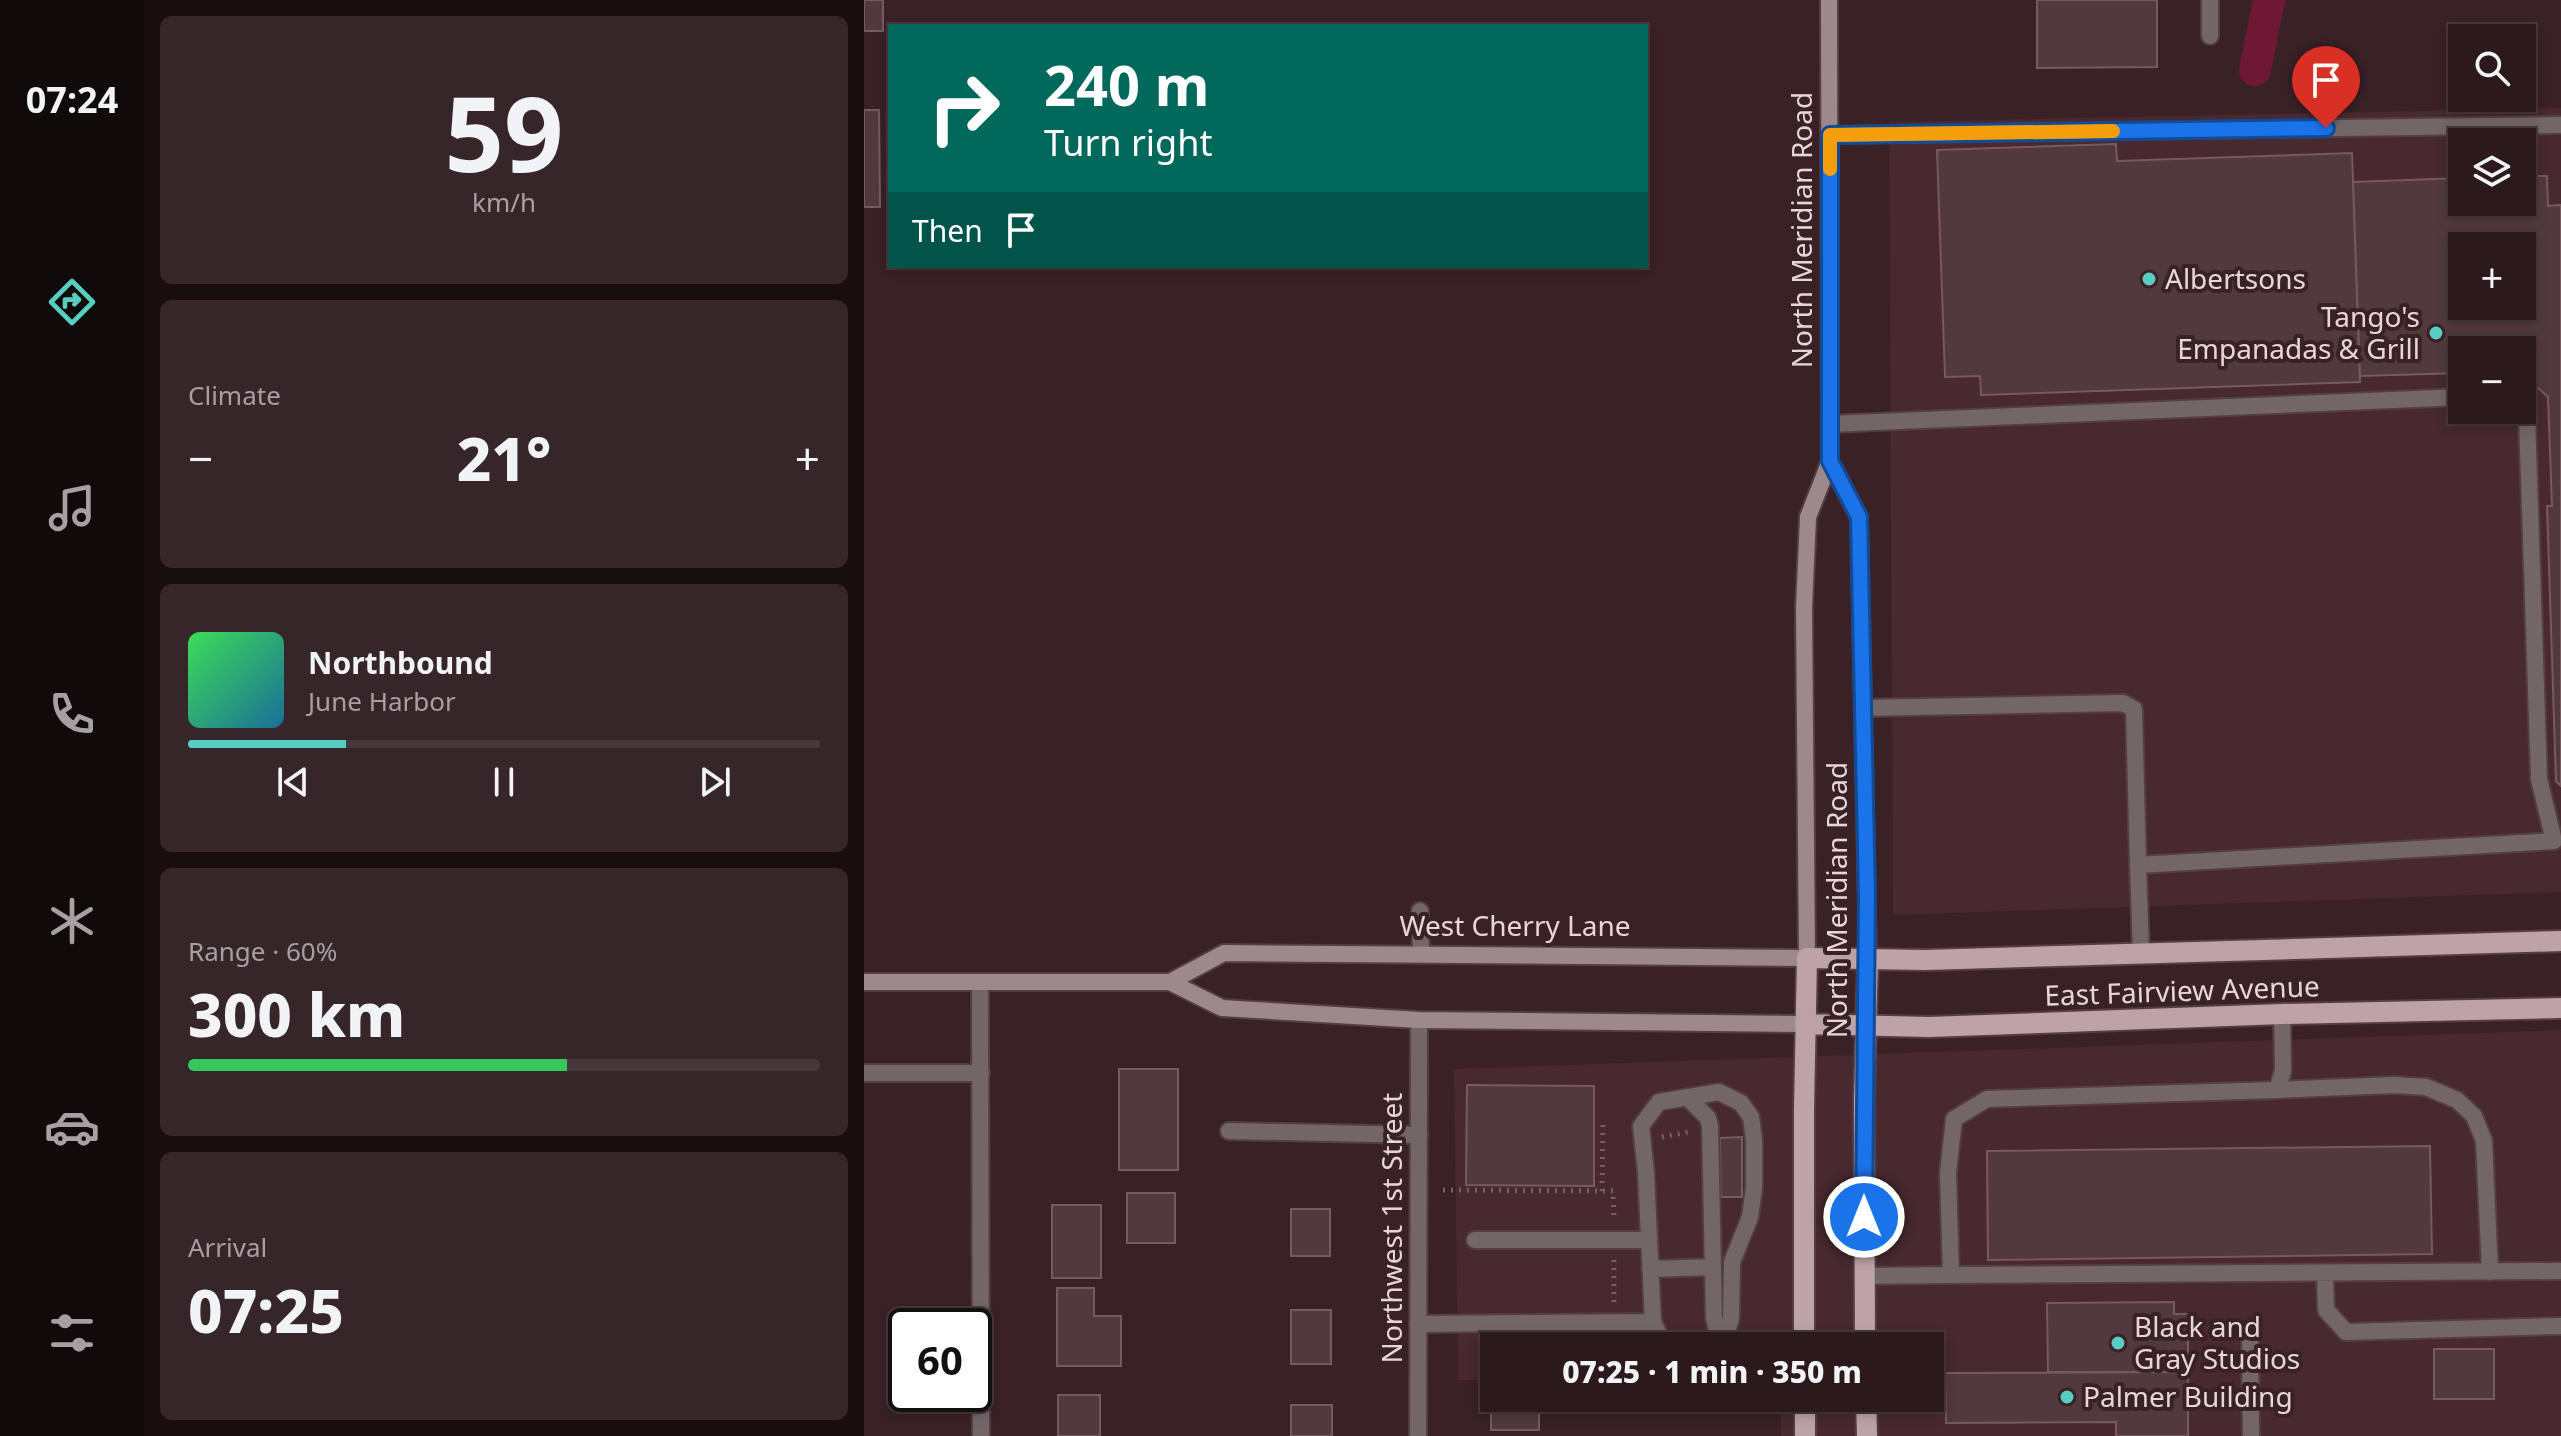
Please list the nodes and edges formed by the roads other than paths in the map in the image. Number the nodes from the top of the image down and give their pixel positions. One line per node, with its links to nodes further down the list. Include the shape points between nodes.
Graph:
1 (1829, 0): 5 (main road, North Meridian Road)
2 (2210, 0): 3 (street)
3 (2210, 36)
4 (2561, 125): 5 (street)
5 (1830, 135): 7 (main road, North Meridian Road)
6 (2448, 398): 7 (street)
7 (1830, 424): 9 (main road, North Meridian Road)
8 (2527, 424): 11 (street, via 2539,779)
9 (1830, 461): 10 (main road, North Meridian Road, via 1859,517); 17 (main road, North Meridian Road, via 1808,517)
10 (1863, 708): 12 (street, via 2123,703 2134,709); 18 (main road, North Meridian Road)
11 (2559, 845): 12 (street)
12 (2138, 865): 15 (street)
13 (1420, 911): 16 (street)
14 (2561, 941): 15 (main road, East Fairview Avenue)
15 (2141, 953): 18 (main road, East Fairview Avenue)
16 (1421, 954): 17 (main road, West Cherry Lane); 20 (main road, West Cherry Lane, via 1224,953)
17 (1807, 958): 18 (main road, West Cherry Lane); 25 (main road, North Meridian Road)
18 (1868, 959): 26 (main road, North Meridian Road)
19 (864, 982): 21 (main road, West Cherry Lane)
20 (1170, 982): 21 (main road, West Cherry Lane); 24 (main road, West Cherry Lane, via 1222,1008)
21 (980, 983): 28 (street)
22 (2561, 1008): 23 (main road, East Fairview Avenue)
23 (2282, 1014): 26 (main road, East Fairview Avenue); 29 (street, via 2283,1071)
24 (1419, 1020): 25 (main road, West Cherry Lane); 32 (street, Northwest 1st Street)
25 (1805, 1024): 26 (main road, East Fairview Avenue); 48 (main road, North Meridian Road)
26 (1866, 1026): 41 (main road, North Meridian Road)
27 (864, 1073): 28 (street)
28 (981, 1073): 53 (street)
29 (2277, 1090): 38 (street, via 2394,1085 2426,1087 2457,1100 2474,1116 2484,1141); 40 (street, via 1987,1099 1954,1119 1948,1173)
30 (1687, 1097): 34 (street, via 1659,1102 1641,1126); 35 (street, via 1710,1126); 47 (street, via 1719,1092 1741,1103 1751,1117 1754,1188 1750,1217 1732,1262)
31 (1229, 1131): 32 (street)
32 (1419, 1135): 43 (street, Northwest 1st Street)
33 (1475, 1240): 34 (street)
34 (1649, 1240): 36 (street)
35 (1713, 1267): 36 (street); 46 (street)
36 (1650, 1269): 42 (street)
37 (2561, 1271): 38 (street)
38 (2490, 1272): 39 (street)
39 (2325, 1273): 40 (street); 44 (street, via 2326,1310 2346,1332)
40 (1951, 1275): 41 (street)
41 (1864, 1276): 49 (main road, North Meridian Road)
42 (1653, 1322): 43 (street); 45 (street)
43 (1418, 1324): 54 (street, Northwest 1st Street)
44 (2561, 1326)
45 (1658, 1332)
46 (1718, 1332)
47 (1726, 1332)
48 (1804, 1332)
49 (1865, 1332)
50 (2250, 1340): 57 (street)
51 (1805, 1412): 55 (main road)
52 (1866, 1412): 56 (main road)
53 (981, 1436)
54 (1418, 1436)
55 (1805, 1436)
56 (1867, 1436)
57 (2251, 1436)

